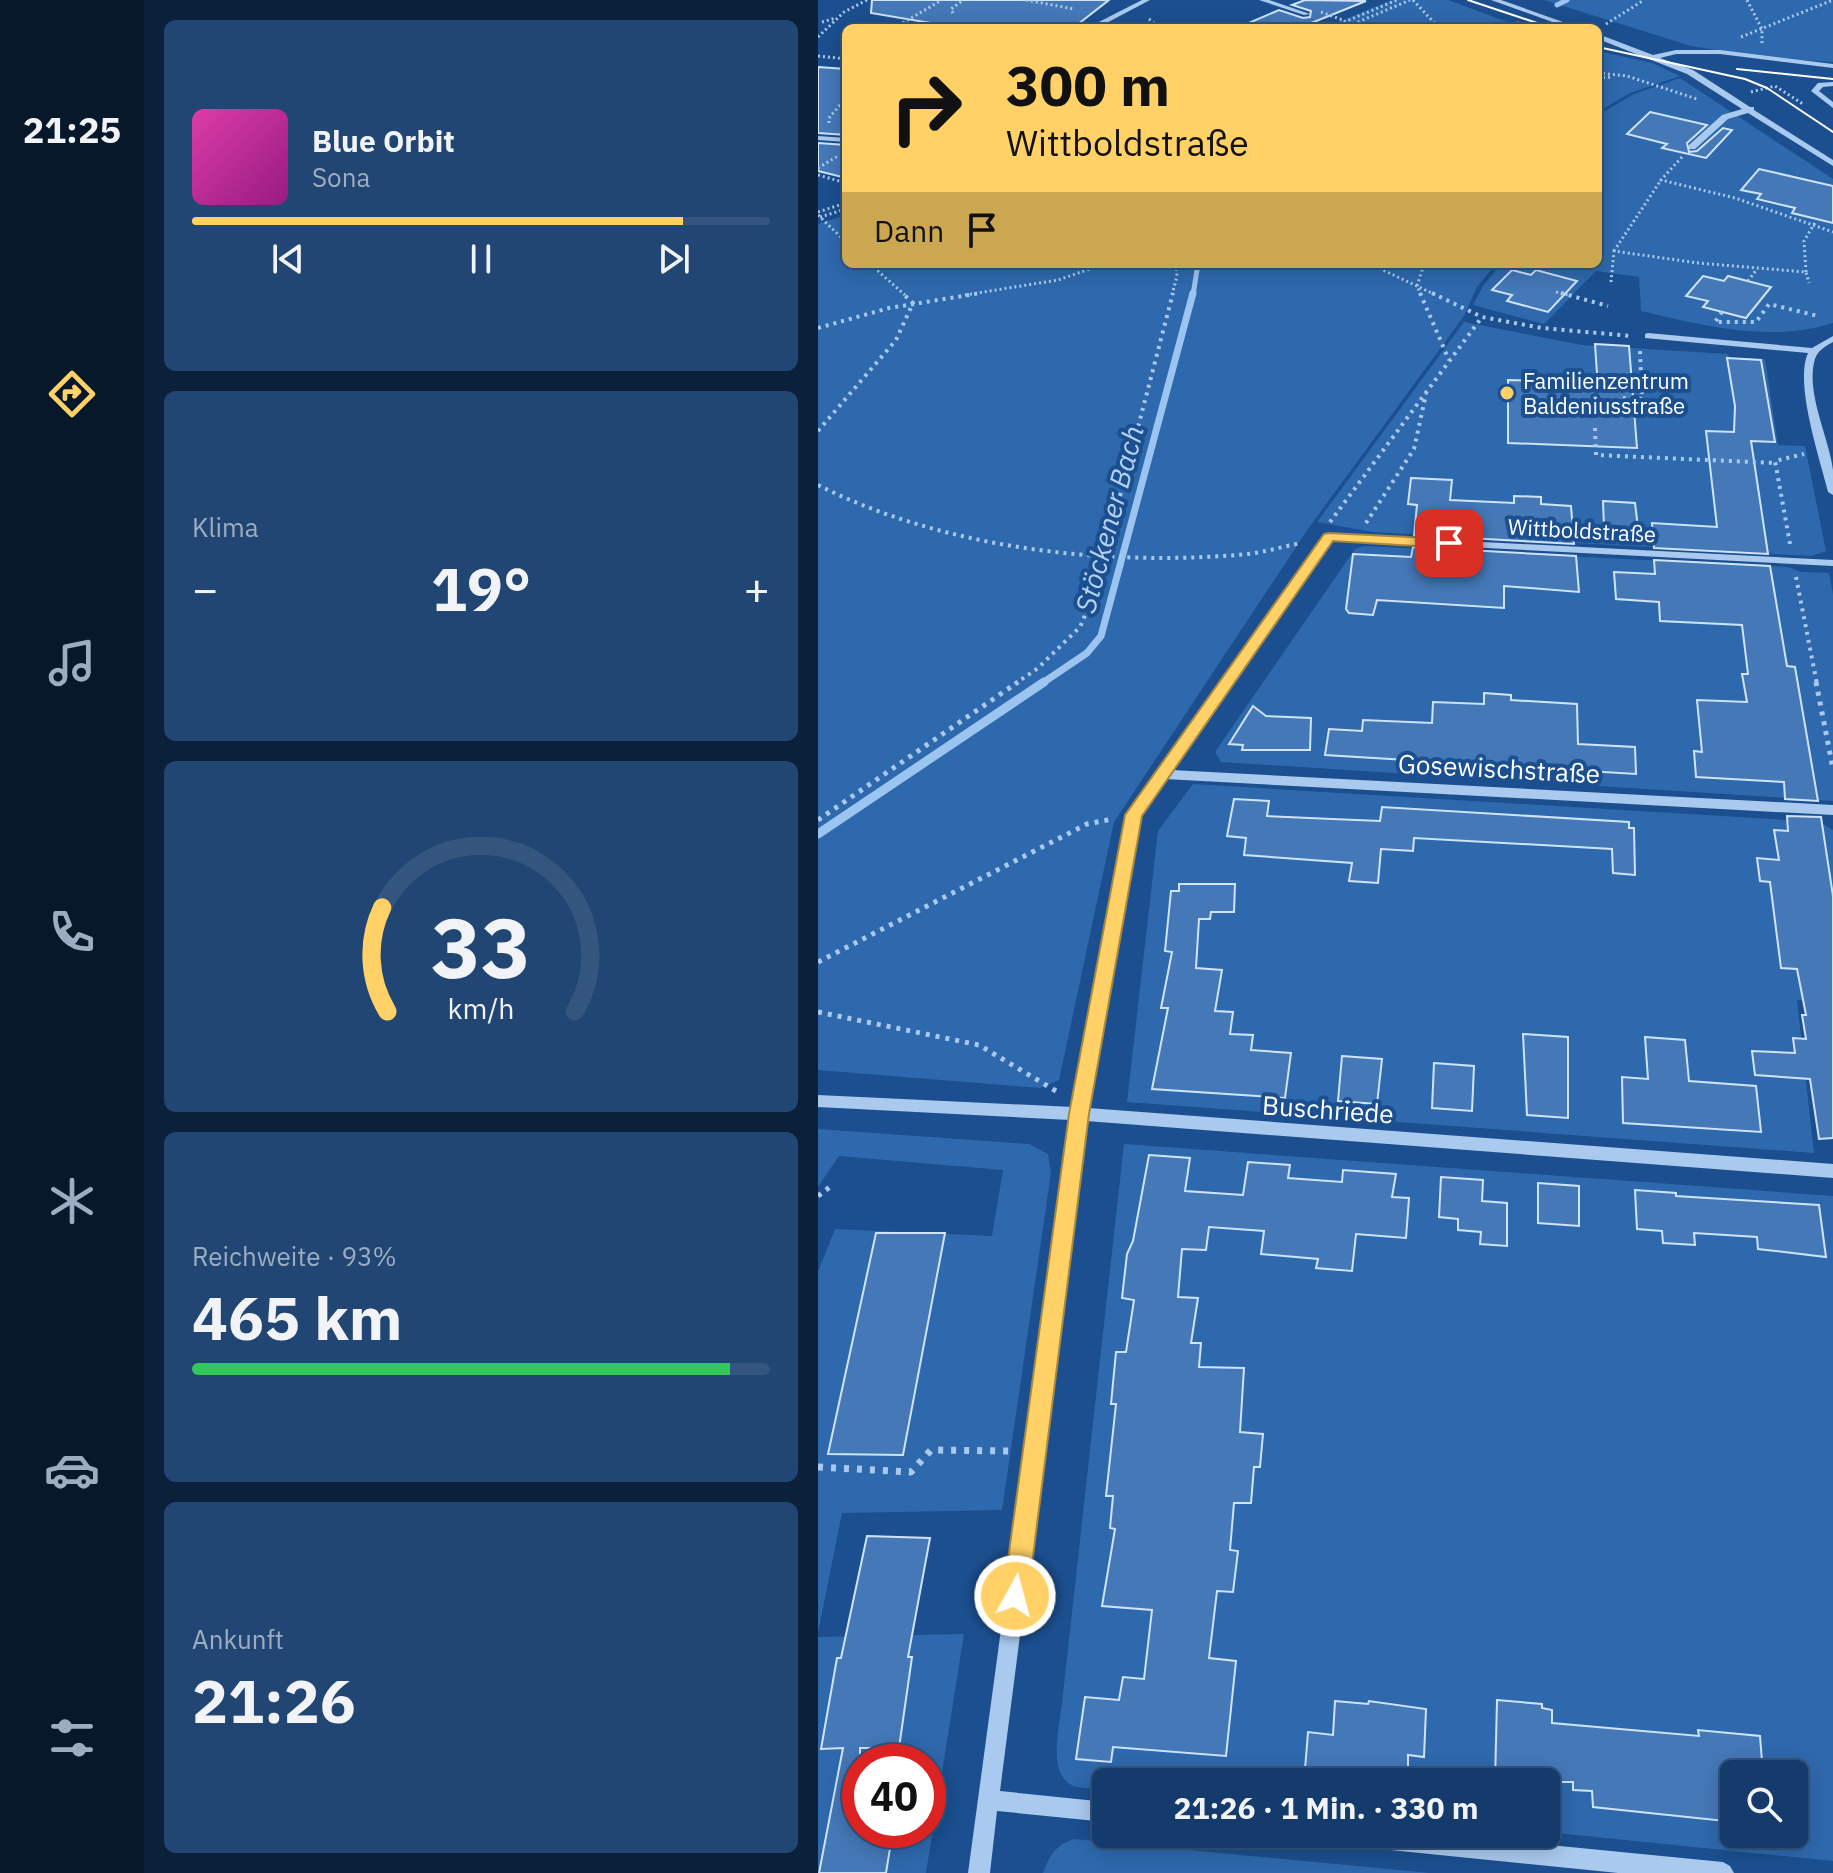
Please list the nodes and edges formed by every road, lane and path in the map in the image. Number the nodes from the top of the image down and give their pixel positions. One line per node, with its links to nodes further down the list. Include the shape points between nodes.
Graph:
1 (867, 0): 16 (path)
2 (942, 0): 19 (path)
3 (963, 0): 14 (path, via 951,9)
4 (1026, 0): 13 (path)
5 (1147, 0): 21 (street)
6 (1262, 0): 15 (street)
7 (1397, 0): 23 (path)
8 (1412, 0): 24 (path); 25 (path)
9 (1494, 0): 26 (street)
10 (1644, 0): 27 (path)
11 (1747, 0): 28 (path)
12 (1833, 0): 28 (path)
13 (1074, 9)
14 (953, 13)
15 (1306, 14)
16 (837, 18): 18 (path); 30 (path)
17 (1149, 19): 22 (path)
18 (822, 22)
19 (903, 23): 20 (path)
20 (909, 24)
21 (1099, 24)
22 (1155, 24)
23 (1340, 24)
24 (1355, 24)
25 (1435, 24)
26 (1564, 24)
27 (1602, 29)
28 (1762, 29): 31 (path); 35 (path)
29 (1602, 32): 33 (street)
30 (818, 37)
31 (1704, 51): 33 (street); 35 (street)
32 (818, 56): 34 (path)
33 (1656, 56): 42 (street)
34 (842, 58)
35 (1760, 60): 36 (street)
36 (1833, 66)
37 (1602, 73): 38 (path)
38 (1627, 76): 39 (path); 42 (path, via 1702,100)
39 (1602, 78)
40 (1833, 84): 45 (street, via 1815,91)
41 (1750, 93): 44 (path, via 1775,86)
42 (1737, 100): 46 (street)
43 (842, 103): 47 (path, via 829,118)
44 (1807, 106)
45 (1833, 106)
46 (1751, 109): 50 (street, via 1725,117); 52 (street)
47 (829, 127)
48 (818, 138): 49 (street)
49 (842, 140)
50 (1692, 147): 55 (path)
51 (842, 153): 53 (path)
52 (1833, 164)
53 (818, 168)
54 (818, 175): 56 (path)
55 (1661, 180): 61 (path, via 1735,198); 64 (path)
56 (842, 182)
57 (842, 205): 59 (path)
58 (842, 210): 59 (path)
59 (818, 216): 63 (path)
60 (1816, 221): 61 (path)
61 (1813, 227): 62 (path); 71 (path, via 1804,241)
62 (1833, 232)
63 (842, 238)
64 (1614, 251): 70 (path); 73 (path)
65 (874, 268): 77 (path)
66 (1096, 268): 77 (path, via 1075,278)
67 (1176, 268): 97 (path)
68 (1379, 268): 75 (path)
69 (1423, 268): 75 (path)
70 (1757, 269): 71 (path); 72 (path)
71 (1806, 272): 74 (path)
72 (1748, 281)
73 (1611, 282)
74 (1809, 283)
75 (1417, 286): 81 (path); 86 (path)
76 (1556, 292): 78 (path)
77 (913, 303): 82 (path); 90 (path, via 896,340)
78 (1608, 306)
79 (1722, 312): 80 (path, via 1715,322 1756,322 1769,304)
80 (1818, 316)
81 (1482, 317): 83 (path); 86 (path)
82 (818, 328)
83 (1644, 336): 85 (street); 88 (path, via 1642,399)
84 (1833, 339): 85 (street)
85 (1814, 351): 91 (street, via 1809,381)
86 (1449, 361): 87 (path)
87 (1426, 393): 95 (path, via 1330,521); 96 (path, via 1415,450)
88 (1623, 398)
89 (1595, 428): 92 (path, via 1596,455)
90 (818, 431)
91 (1824, 448): 92 (path); 94 (street)
92 (1775, 463): 98 (path)
93 (818, 485): 97 (path, via 845,502 927,527 1028,548)
94 (1833, 492)
95 (1329, 537): 96 (street, Wittboldstraße); 97 (path, via 1252,554); 101 (street)
96 (1355, 538): 98 (street, Wittboldstraße)
97 (1110, 554): 104 (path, via 1080,627 1038,668)
98 (1793, 561): 99 (street, Wittboldstraße); 100 (path)
99 (1833, 563)
100 (1833, 769)
101 (1162, 774): 102 (street, Gosewischstraße); 103 (street)
102 (1833, 810)
103 (1133, 815): 105 (path, via 1087,824); 108 (street)
104 (818, 820)
105 (818, 962)
106 (818, 1012): 108 (path, via 979,1045 1051,1088)
107 (818, 1101): 108 (street, Buschriede)
108 (1079, 1114): 109 (street, Buschriede); 112 (street)
109 (1833, 1171)
110 (831, 1186): 111 (path)
111 (818, 1196)
112 (1034, 1451): 113 (path, via 931,1450 911,1472); 114 (street)
113 (818, 1467)
114 (989, 1800): 115 (street); 117 (street)
115 (1092, 1811)
116 (1472, 1848): 118 (street)
117 (979, 1873)
118 (1723, 1873)

